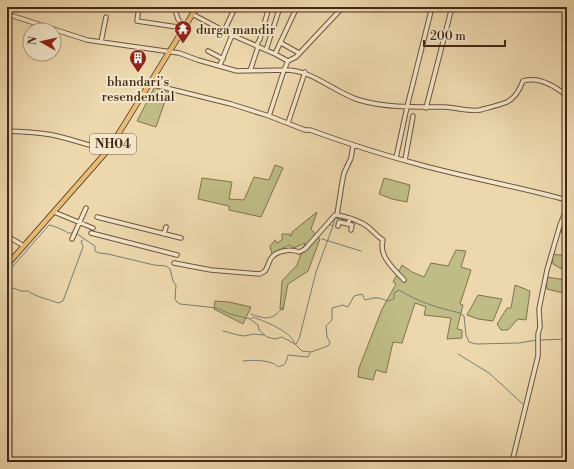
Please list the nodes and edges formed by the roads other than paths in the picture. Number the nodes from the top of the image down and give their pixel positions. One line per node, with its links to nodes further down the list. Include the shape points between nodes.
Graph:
1 (140, 7): 14 (street, via 137,21)
2 (174, 7): 14 (street)
3 (197, 7): 12 (main road, NH04)
4 (269, 7): 19 (street)
5 (280, 7): 20 (street)
6 (297, 7): 18 (street)
7 (343, 7): 23 (street)
8 (432, 7): 33 (street)
9 (452, 7): 34 (street)
10 (233, 12): 15 (street)
11 (7, 14): 17 (street, via 87,40)
12 (192, 14): 14 (main road, NH04); 15 (street)
13 (106, 17): 17 (street)
14 (184, 28): 21 (main road, NH04)
15 (224, 31): 16 (street)
16 (232, 35): 19 (street); 25 (street)
17 (101, 42): 21 (street)
18 (281, 43): 23 (street); 24 (street)
19 (257, 47): 20 (street); 29 (street)
20 (266, 50): 24 (street)
21 (170, 51): 27 (street); 31 (main road, NH04)
22 (208, 51): 25 (street)
23 (300, 53): 26 (street)
24 (275, 54): 26 (street)
25 (223, 59): 27 (street)
26 (288, 61): 28 (street)
27 (220, 65): 29 (street)
28 (284, 70): 29 (street); 30 (street); 35 (street)
29 (250, 71)
30 (304, 72): 33 (street, via 358,100); 37 (street)
31 (150, 84): 35 (street); 40 (main road, NH04)
32 (567, 96): 34 (street, via 554,86 529,79 523,81 520,89 507,102 479,110)
33 (407, 107): 34 (street); 41 (street)
34 (426, 108)
35 (269, 116): 37 (street)
36 (413, 116): 42 (street)
37 (288, 123): 39 (street)
38 (7, 131): 40 (street, via 41,132)
39 (353, 146): 41 (street); 47 (street, via 351,158 344,172)
40 (109, 149): 46 (main road, NH04)
41 (396, 158): 42 (street)
42 (404, 160): 43 (street)
43 (567, 200)
44 (86, 208): 50 (street)
45 (567, 208): 66 (street, via 547,270 539,309 538,356)
46 (54, 212): 50 (street); 61 (main road, NH04)
47 (337, 215): 49 (street); 63 (street, via 305,249 299,252 292,249 275,254 266,271 260,274 211,270)
48 (97, 218): 57 (street)
49 (350, 218): 51 (street); 65 (street, via 383,240 381,245 385,258)
50 (80, 222): 54 (street); 60 (street)
51 (348, 224): 52 (street, via 339,222); 55 (street, via 352,226)
52 (338, 226)
53 (166, 227): 57 (street)
54 (93, 228)
55 (351, 230)
56 (91, 233): 62 (street)
57 (164, 234): 59 (street)
58 (7, 236): 61 (street)
59 (181, 238)
60 (72, 239)
61 (24, 246): 64 (main road, NH04)
62 (177, 255)
63 (174, 263)
64 (7, 265)
65 (404, 280)
66 (512, 462)

